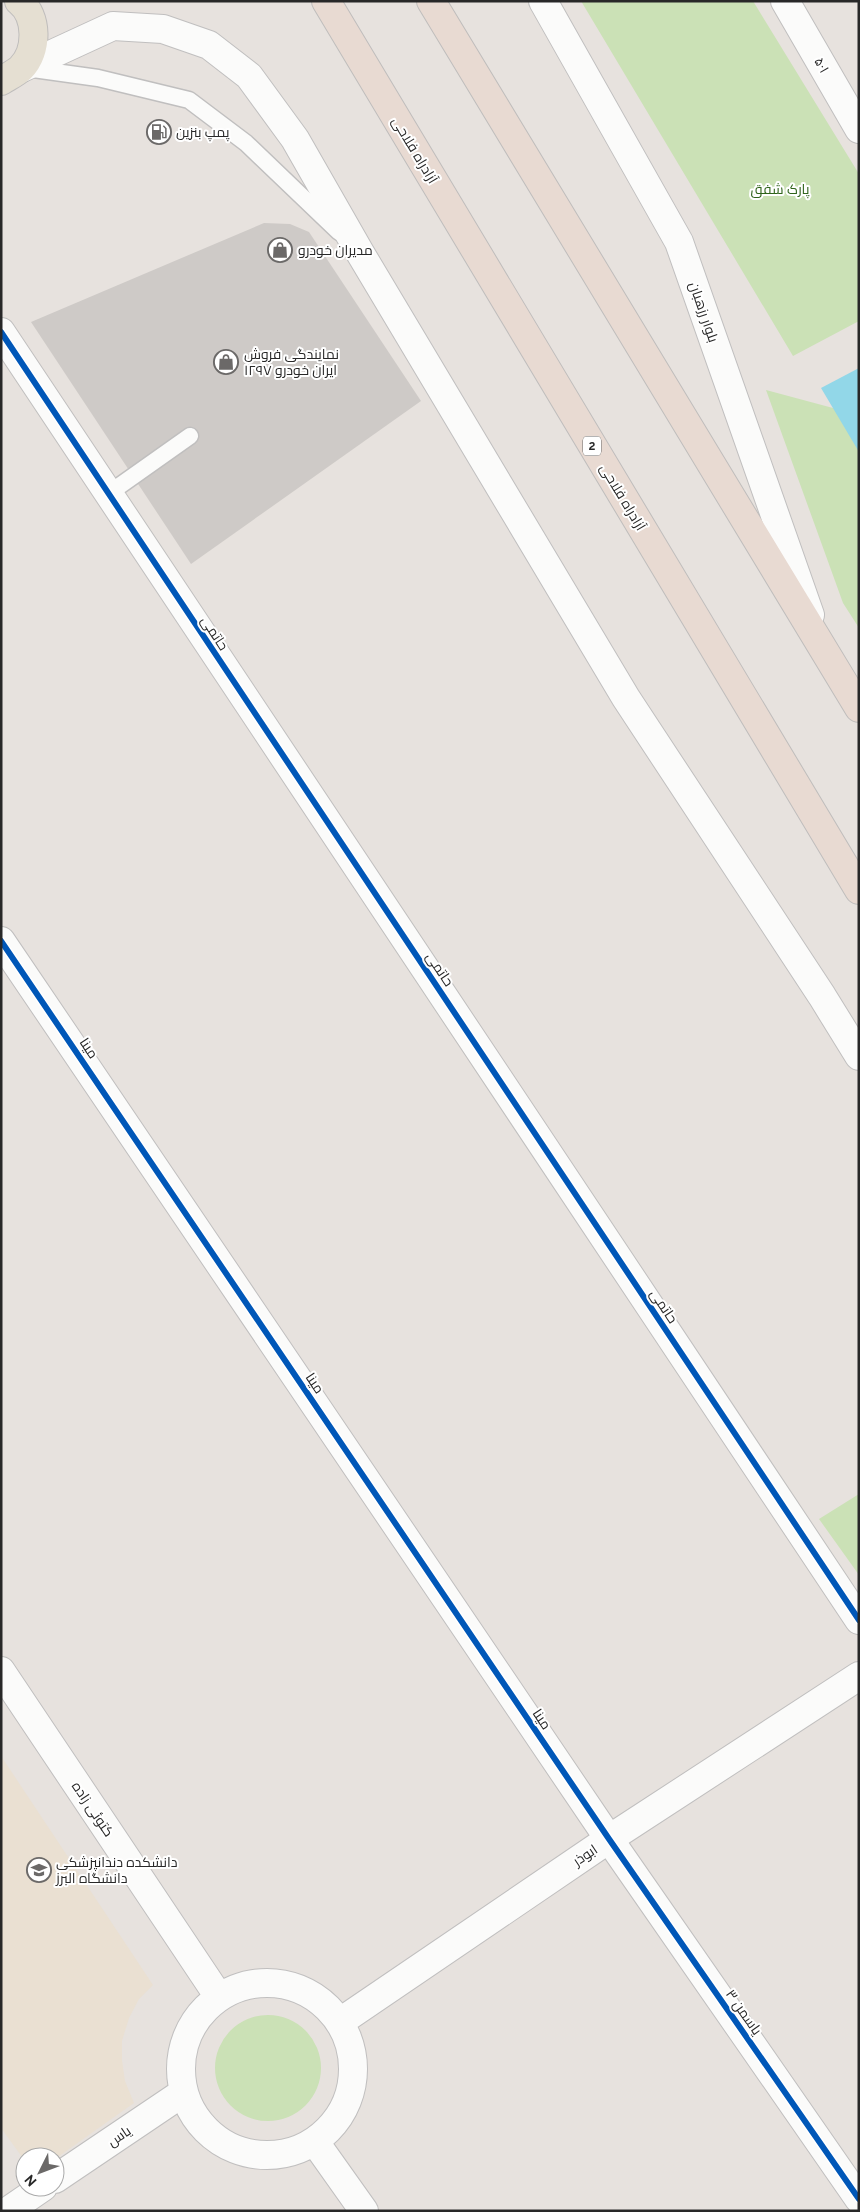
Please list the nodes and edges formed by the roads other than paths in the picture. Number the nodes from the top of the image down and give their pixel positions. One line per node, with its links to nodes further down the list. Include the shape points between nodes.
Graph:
1 (19, 1): 6 (main road, via 32,20 34,37)
2 (326, 1): 14 (highway, آزادراه فلاحی / 2)
3 (431, 1): 12 (highway)
4 (543, 1): 12 (street, بلوار رزهبان, via 680,242)
5 (785, 1): 7 (street, ۵۰۱)
6 (11, 74): 8 (lane, via 98,78 189,100 246,143); 8 (street, via 113,26 163,29 209,45 249,76 295,139)
7 (859, 129)
8 (359, 251): 16 (street, via 626,698)
9 (1, 332): 11 (street, حاتمی)
10 (190, 436): 11 (lane)
11 (108, 494): 17 (street, حاتمی)
12 (820, 644): 13 (highway)
13 (859, 708)
14 (859, 890)
15 (1, 941): 20 (street, مینا)
16 (859, 1056)
17 (859, 1620)
18 (1, 1670): 21 (street, کتوئی زاده)
19 (859, 1676): 20 (street, ابوذر)
20 (609, 1839): 22 (street, ابوذر); 27 (street, یاسمن ۳)
21 (219, 1997): 22 (street, via 244,1985 271,1982 298,1988 321,2001); 23 (street, via 199,2015 186,2038 180,2066)
22 (340, 2022): 24 (street, via 351,2046 354,2074 349,2100 336,2124)
23 (184, 2092): 24 (street, via 195,2117 213,2137 237,2151 264,2156 290,2153); 25 (street, یاس)
24 (315, 2142): 29 (street)
25 (65, 2172)
26 (28, 2197): 28 (street)
27 (859, 2199)
28 (8, 2211)
29 (364, 2211)

